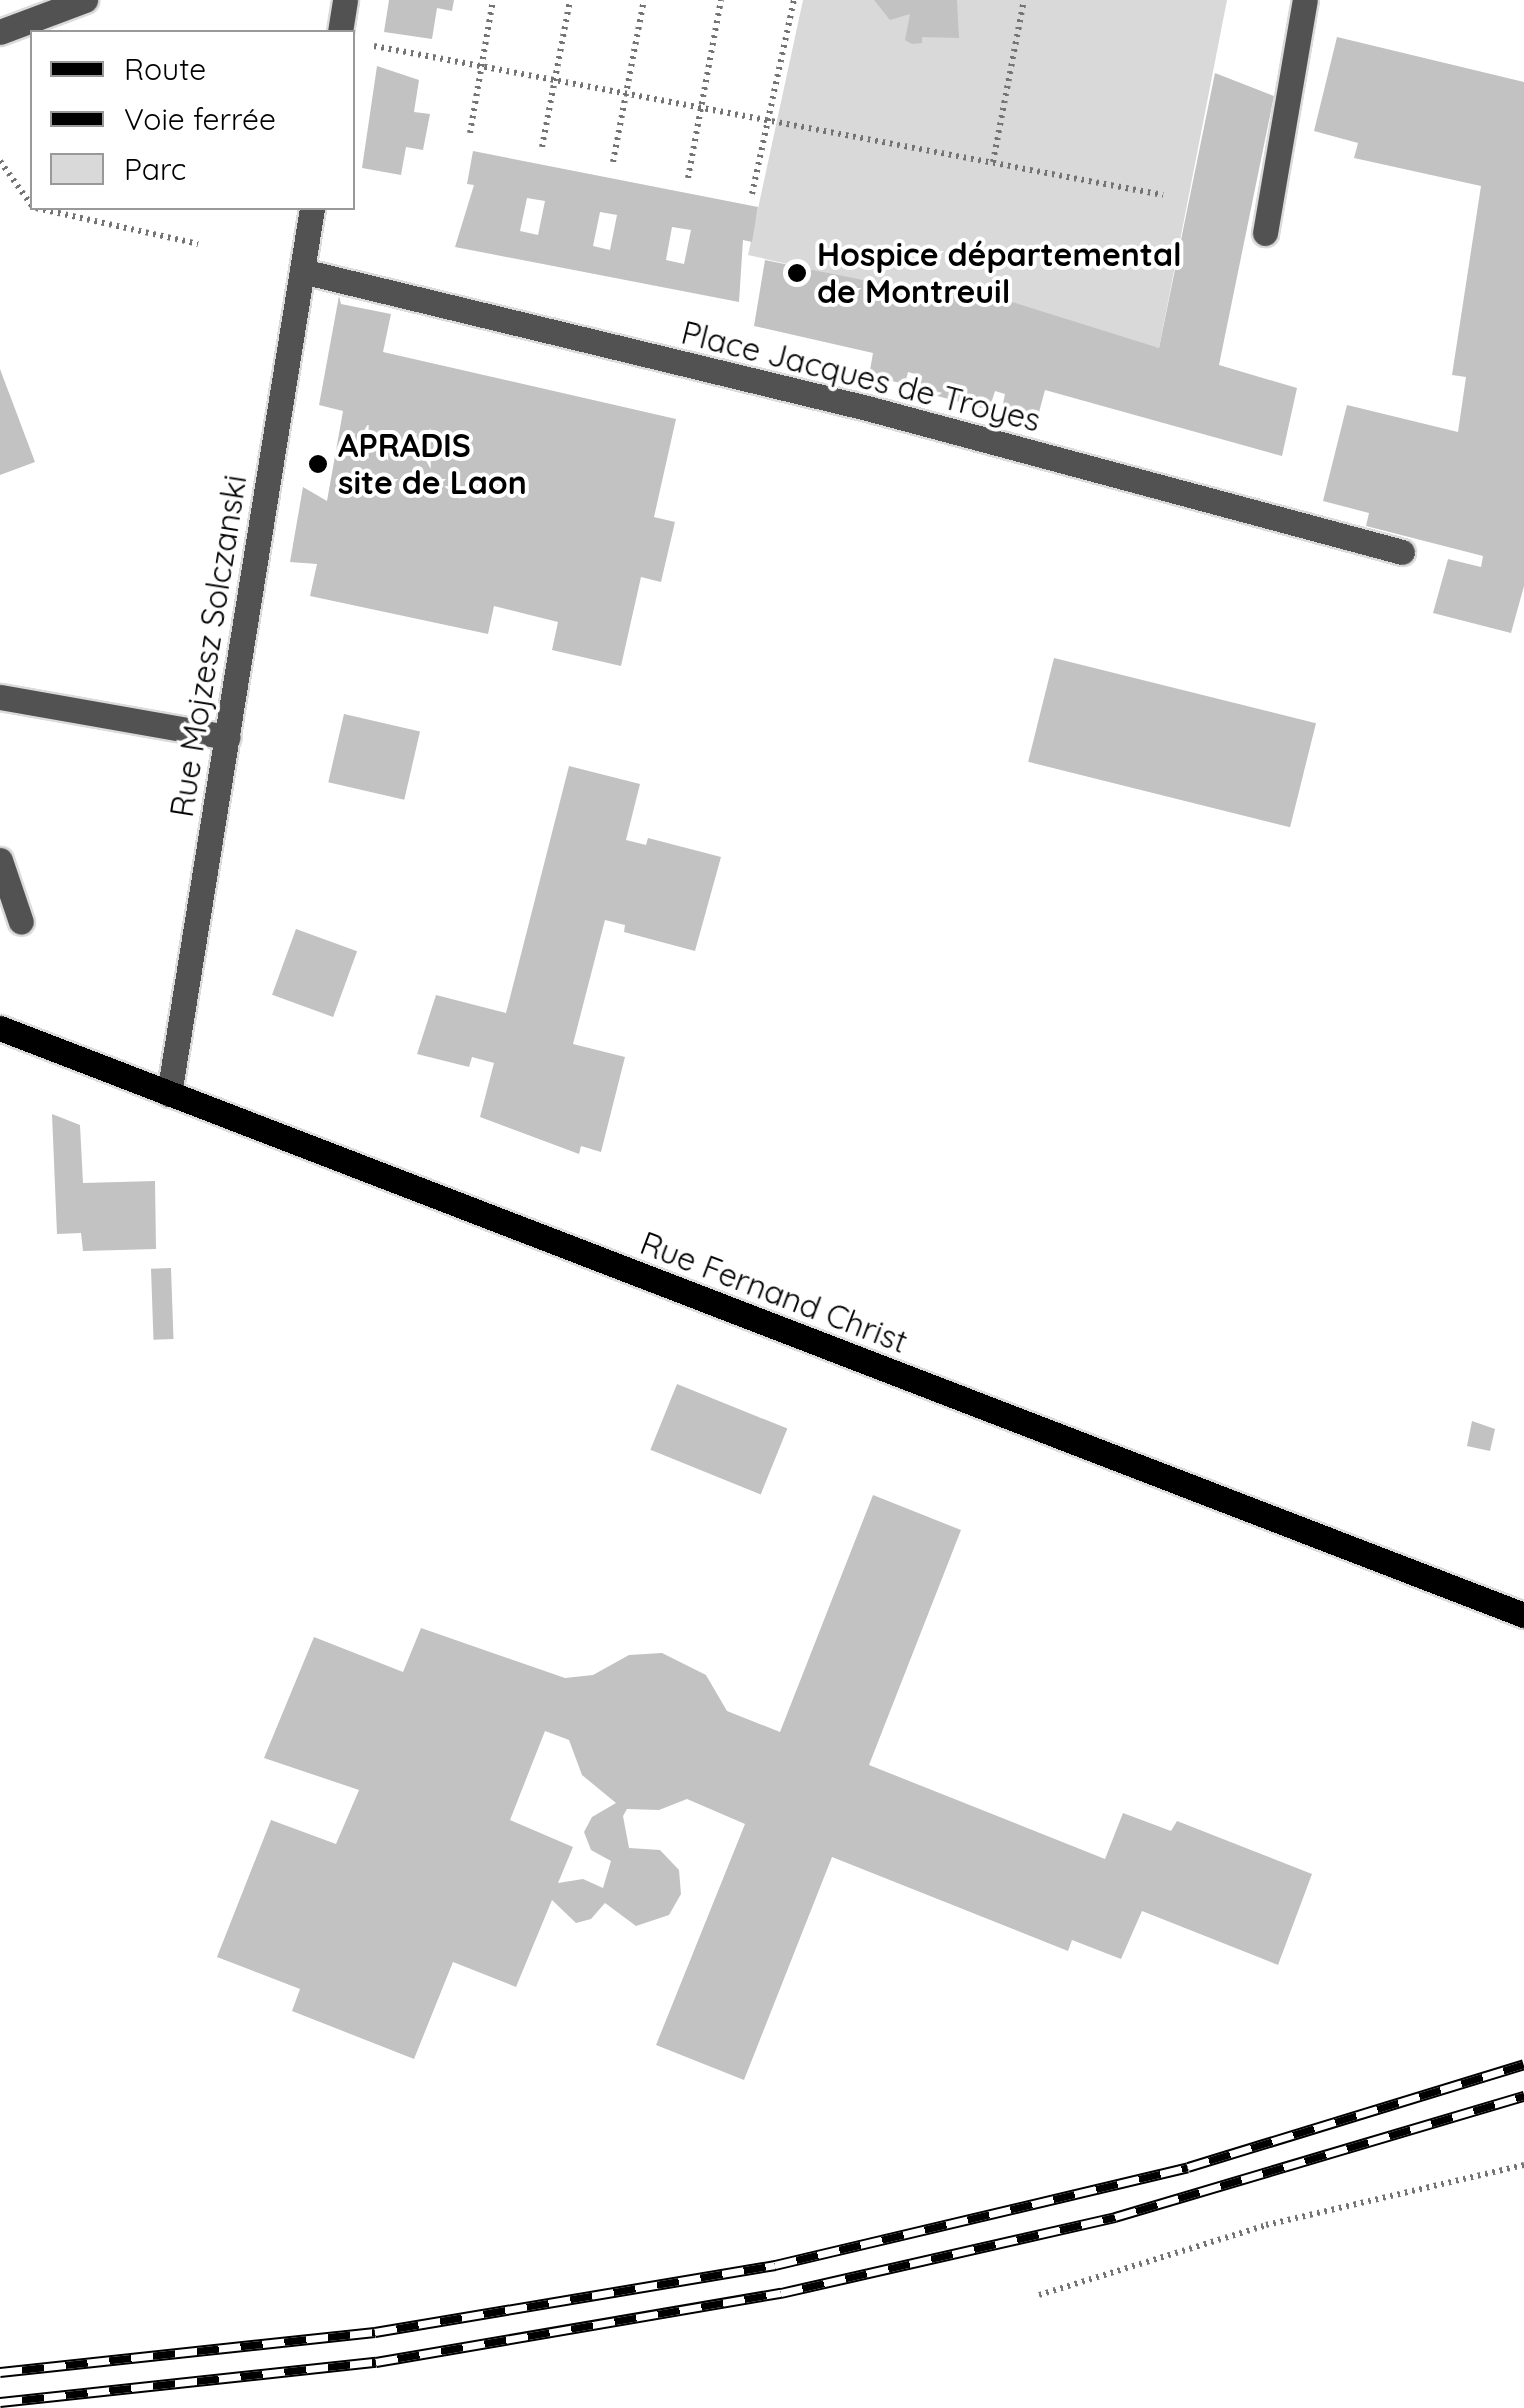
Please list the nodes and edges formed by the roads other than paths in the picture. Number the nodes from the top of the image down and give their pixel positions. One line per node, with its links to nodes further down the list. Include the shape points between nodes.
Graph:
1 (85, 0): 5 (street)
2 (345, 0): 4 (street)
3 (1306, 0): 7 (street)
4 (340, 30)
5 (0, 32)
6 (312, 210): 8 (street, Rue Mojzesz Solczanski)
7 (1265, 233)
8 (302, 271): 9 (street, Place Jacques de Troyes, via 867,408); 11 (street, Rue Mojzesz Solczanski)
9 (1402, 552)
10 (0, 698): 11 (street)
11 (228, 737): 15 (street, Rue Mojzesz Solczanski)
12 (0, 860): 13 (street)
13 (20, 922)
14 (0, 1028): 15 (main road, Rue Fernand Christ)
15 (169, 1094): 16 (main road, Rue Fernand Christ)
16 (1524, 1615)

